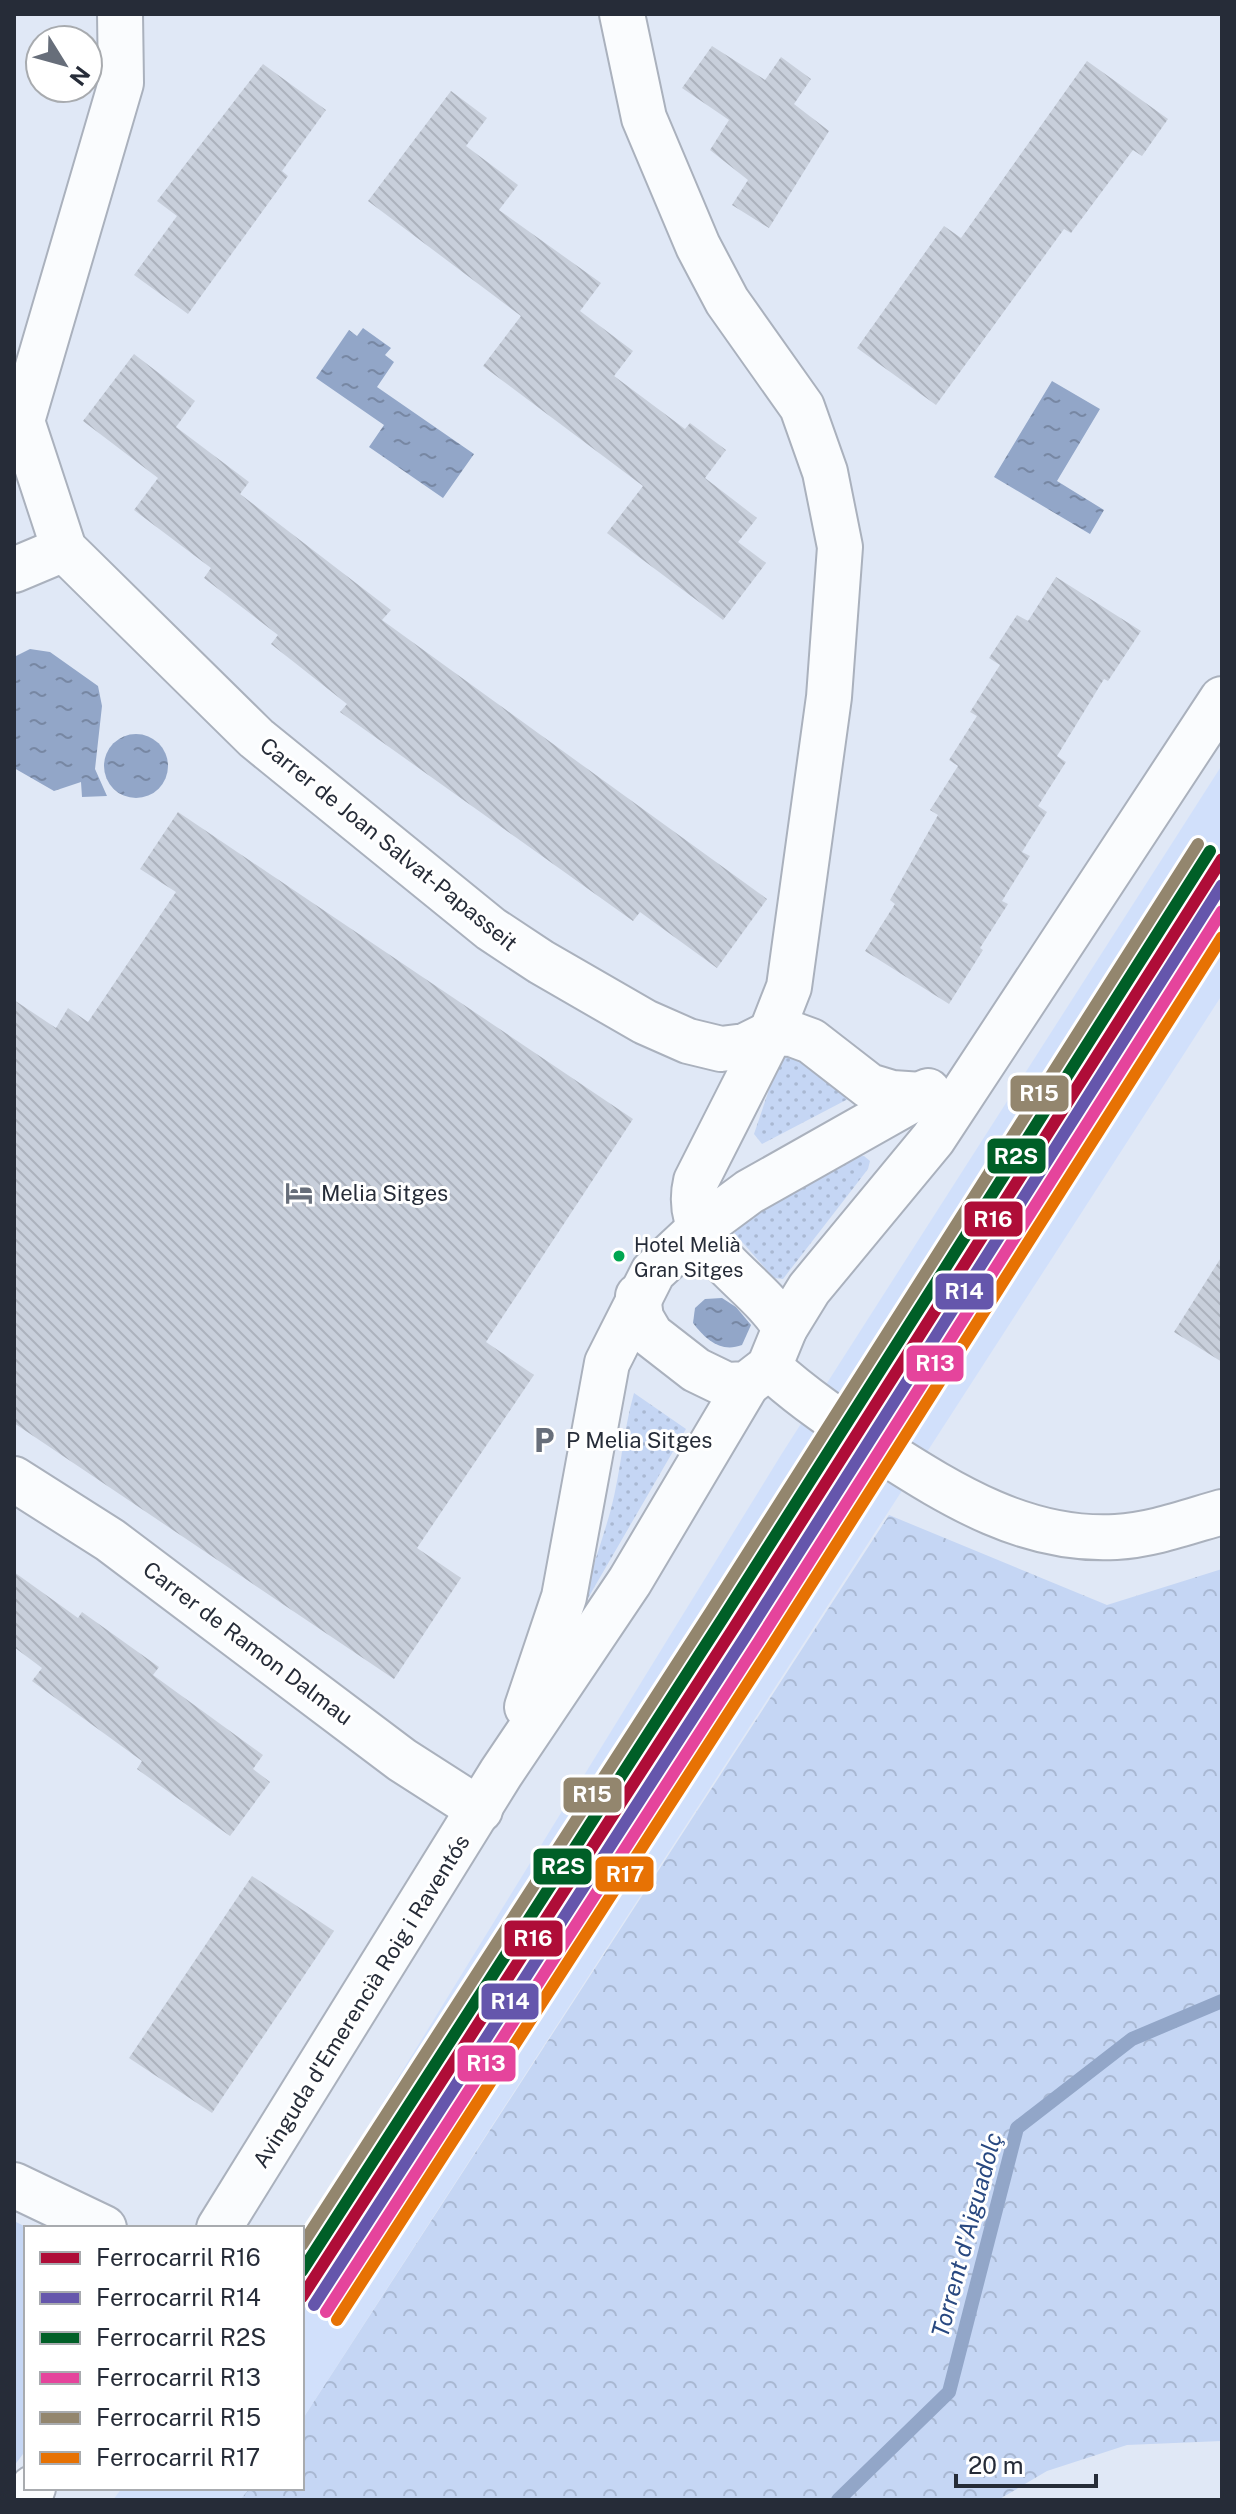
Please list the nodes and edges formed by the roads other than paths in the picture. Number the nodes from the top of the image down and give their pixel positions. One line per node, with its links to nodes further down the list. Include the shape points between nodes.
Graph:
1 (120, 14): 3 (street, Carrer de Joan Salvat-Papasseit, via 121,83 22,421)
2 (622, 14): 6 (street, via 644,118 727,301 802,407 825,472 840,547 829,697 801,908 789,987)
3 (64, 549): 4 (street); 6 (street, Carrer de Joan Salvat-Papasseit, via 256,738 491,929 645,1022 688,1041 721,1049 745,1046)
4 (14, 570)
5 (1222, 699): 7 (street, Avinguda d'Emerencià Roig i Raventós)
6 (771, 1033): 8 (street, via 811,1041 869,1086); 9 (street, via 696,1181 692,1200)
7 (997, 1038): 8 (street, Avinguda d'Emerencià Roig i Raventós); 11 (street, Avinguda d'Emerencià Roig i Raventós, via 933,1139 823,1270)
8 (922, 1095): 9 (street, Avinguda d'Emerencià Roig i Raventós, via 775,1176)
9 (699, 1229): 10 (street, Avinguda d'Emerencià Roig i Raventós, via 666,1256); 11 (street, via 739,1278 773,1307)
10 (638, 1296): 11 (street, via 641,1318 651,1335 696,1370 727,1385); 14 (street, Avinguda d'Emerencià Roig i Raventós, via 607,1363 564,1597)
11 (767, 1360): 13 (street, via 824,1413 935,1485 1012,1522 1050,1532 1115,1537 1163,1530); 14 (street, Avinguda d'Emerencià Roig i Raventós, via 630,1581)
12 (14, 1479): 15 (street, Carrer de Ramon Dalmau, via 110,1540 402,1760)
13 (1222, 1512)
14 (501, 1773): 15 (street, Avinguda d'Emerencià Roig i Raventós)
15 (480, 1810): 18 (street, Avinguda d'Emerencià Roig i Raventós)
16 (14, 2185): 17 (street)
17 (100, 2226)
18 (220, 2226)

